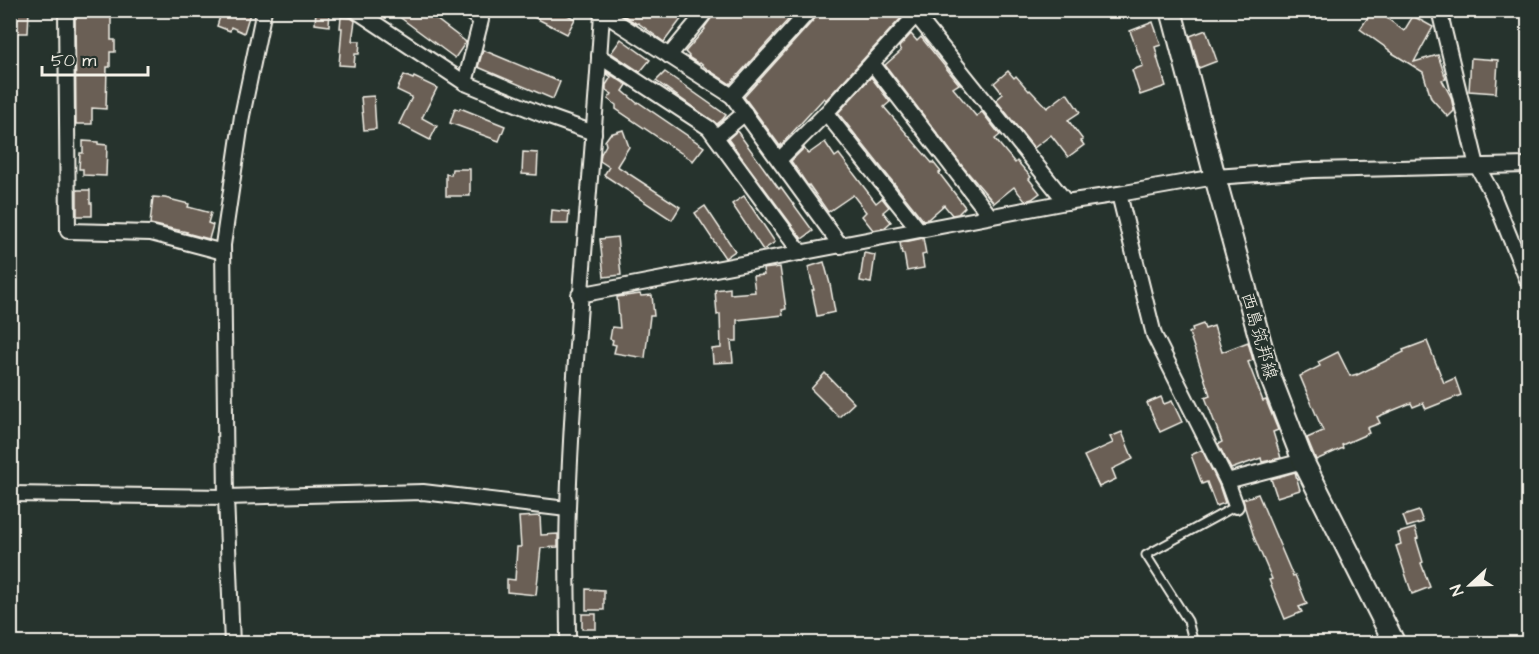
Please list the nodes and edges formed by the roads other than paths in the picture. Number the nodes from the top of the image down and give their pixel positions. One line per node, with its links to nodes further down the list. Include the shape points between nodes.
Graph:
1 (66, 10): 29 (street, via 68,231 151,233)
2 (264, 10): 29 (street, via 242,116)
3 (355, 10): 14 (street)
4 (466, 10): 14 (street, via 481,20)
5 (707, 10): 12 (street)
6 (810, 10): 15 (street)
7 (1171, 10): 23 (main road, 西島筑邦線)
8 (1439, 10): 22 (street)
9 (601, 11): 11 (street); 12 (street)
10 (914, 13): 13 (street); 25 (street)
11 (599, 56): 18 (street); 19 (street, via 710,128)
12 (669, 56): 15 (street)
13 (872, 63): 17 (street); 26 (street)
14 (465, 83): 18 (street)
15 (732, 96): 16 (street)
16 (745, 113): 19 (street); 20 (street)
17 (826, 113): 20 (street); 27 (street)
18 (594, 133): 32 (street)
19 (716, 137): 30 (street)
20 (779, 160): 28 (street)
21 (1528, 165): 22 (street)
22 (1477, 166): 23 (street); 31 (street)
23 (1215, 177): 24 (street); 33 (main road, 西島筑邦線, via 1270,376)
24 (1119, 194): 25 (street); 34 (street, via 1154,335)
25 (1066, 202): 26 (street)
26 (990, 216): 27 (street)
27 (919, 230): 28 (street)
28 (841, 246): 30 (street)
29 (223, 252): 36 (street)
30 (801, 253): 32 (street)
31 (1528, 282)
32 (579, 295): 38 (street)
33 (1304, 461): 34 (street); 42 (main road, 西島筑邦線)
34 (1227, 481): 37 (street)
35 (10, 494): 36 (street)
36 (226, 497): 38 (street, via 423,492); 39 (street)
37 (1236, 506): 41 (lane, via 1146,555 1188,621)
38 (567, 509): 40 (street)
39 (232, 644)
40 (568, 644)
41 (1194, 644)
42 (1395, 644)

